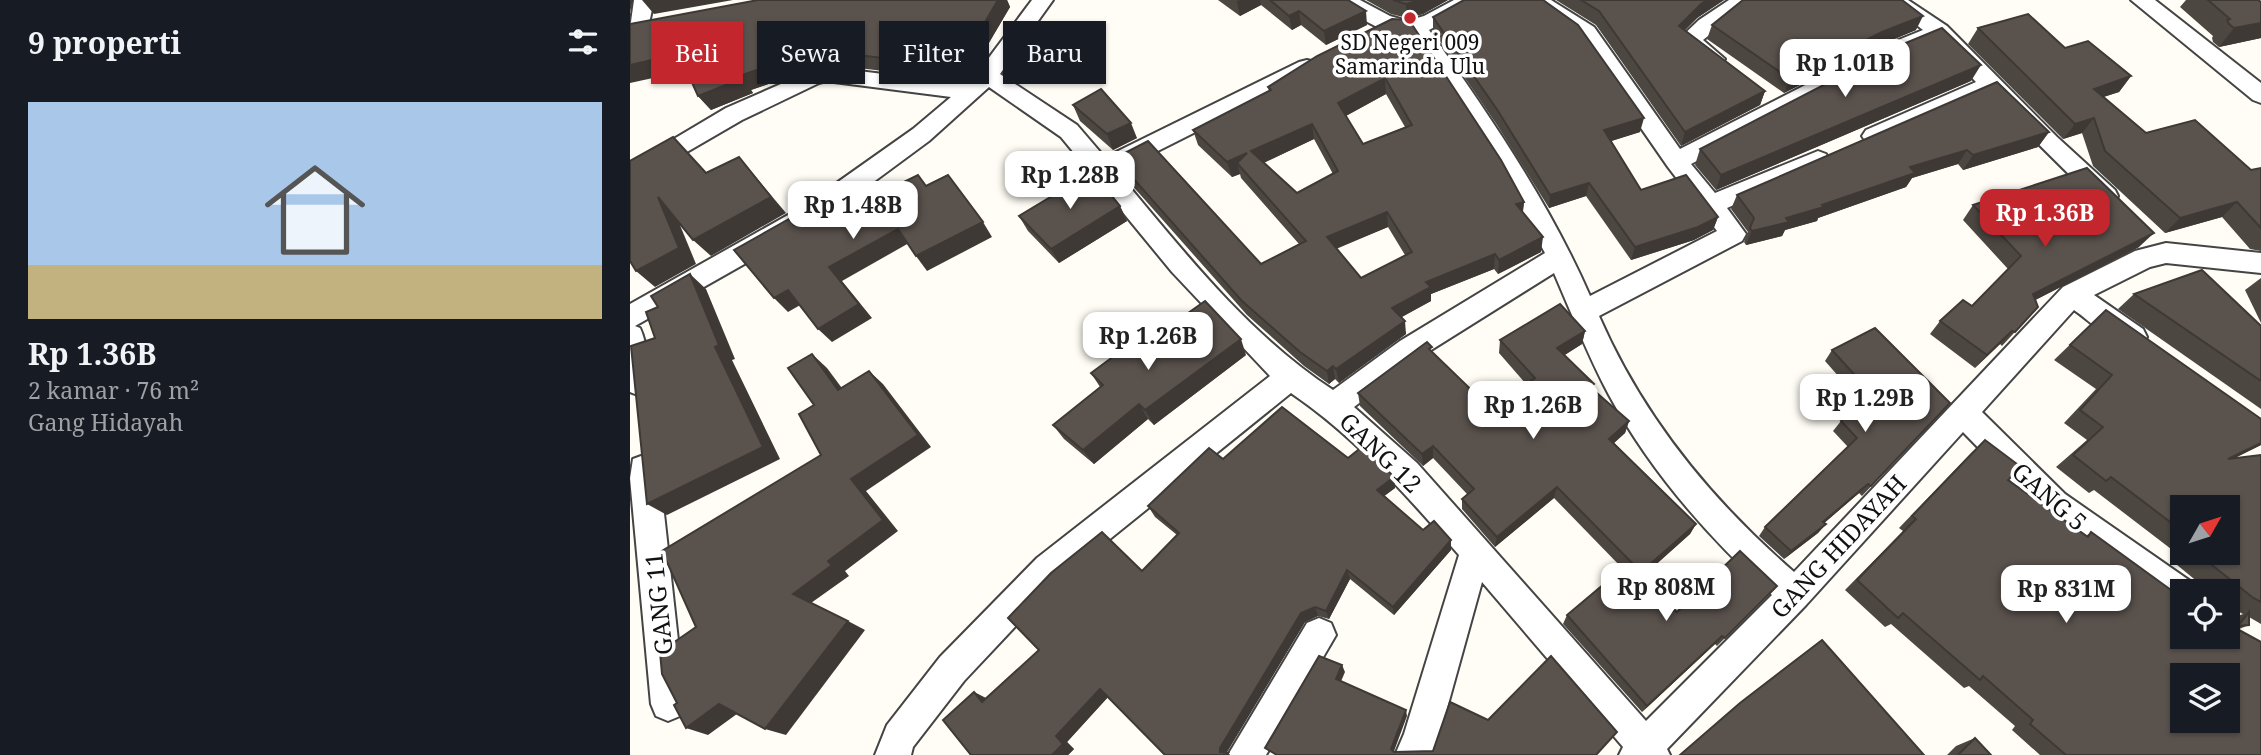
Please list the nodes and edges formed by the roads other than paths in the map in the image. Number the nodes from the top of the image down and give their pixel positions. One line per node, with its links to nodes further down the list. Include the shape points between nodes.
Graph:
1 (645, 0): 10 (street)
2 (1043, 0): 16 (street)
3 (1345, 0): 9 (street)
4 (1469, 0): 11 (street)
5 (1536, 0): 23 (street, via 1586,32)
6 (1742, 0): 15 (street, via 1689,40)
7 (1894, 0): 12 (street)
8 (2141, 0): 21 (street)
9 (1390, 25): 11 (street); 13 (street)
10 (640, 28)
11 (1418, 29): 28 (street, via 1518,181)
12 (1939, 31): 19 (street); 22 (street)
13 (1367, 37)
14 (1322, 59): 24 (street)
15 (1726, 67)
16 (989, 70)
17 (879, 77): 25 (street, via 813,77 734,114)
18 (978, 84): 24 (street, GANG 12, via 1049,115 1069,131); 32 (street, via 921,135 813,214)
19 (1990, 84): 26 (street); 27 (street)
20 (1760, 90): 22 (street)
21 (2261, 95)
22 (1782, 106): 23 (street)
23 (1676, 161): 26 (street)
24 (1097, 167): 35 (street, GANG 12, via 1181,265)
25 (630, 176)
26 (1710, 205): 31 (street, via 1734,235)
27 (2120, 209)
28 (1558, 257): 31 (street); 37 (street, via 1410,349)
29 (2261, 263): 30 (street, GANG HIDAYAH, via 2157,244 2144,258)
30 (2072, 294): 34 (street); 38 (street, GANG HIDAYAH)
31 (1586, 312): 42 (street, via 1620,388 1676,473 1754,559)
32 (630, 317)
33 (630, 336): 36 (street)
34 (2150, 349)
35 (1290, 377): 37 (street, GANG 12); 46 (street, via 1048,569 952,669 899,737)
36 (637, 404)
37 (1333, 406): 40 (street, GANG 12, via 1406,473)
38 (1962, 411): 41 (street, GANG 5, via 2054,504); 42 (street, GANG HIDAYAH)
39 (641, 445): 44 (street, GANG 11)
40 (1475, 552): 45 (street, GANG 12); 48 (street)
41 (2170, 586)
42 (1796, 594): 45 (street, GANG HIDAYAH)
43 (1320, 635): 47 (street)
44 (668, 704)
45 (1644, 752)
46 (893, 755)
47 (1246, 755)
48 (1412, 755)

